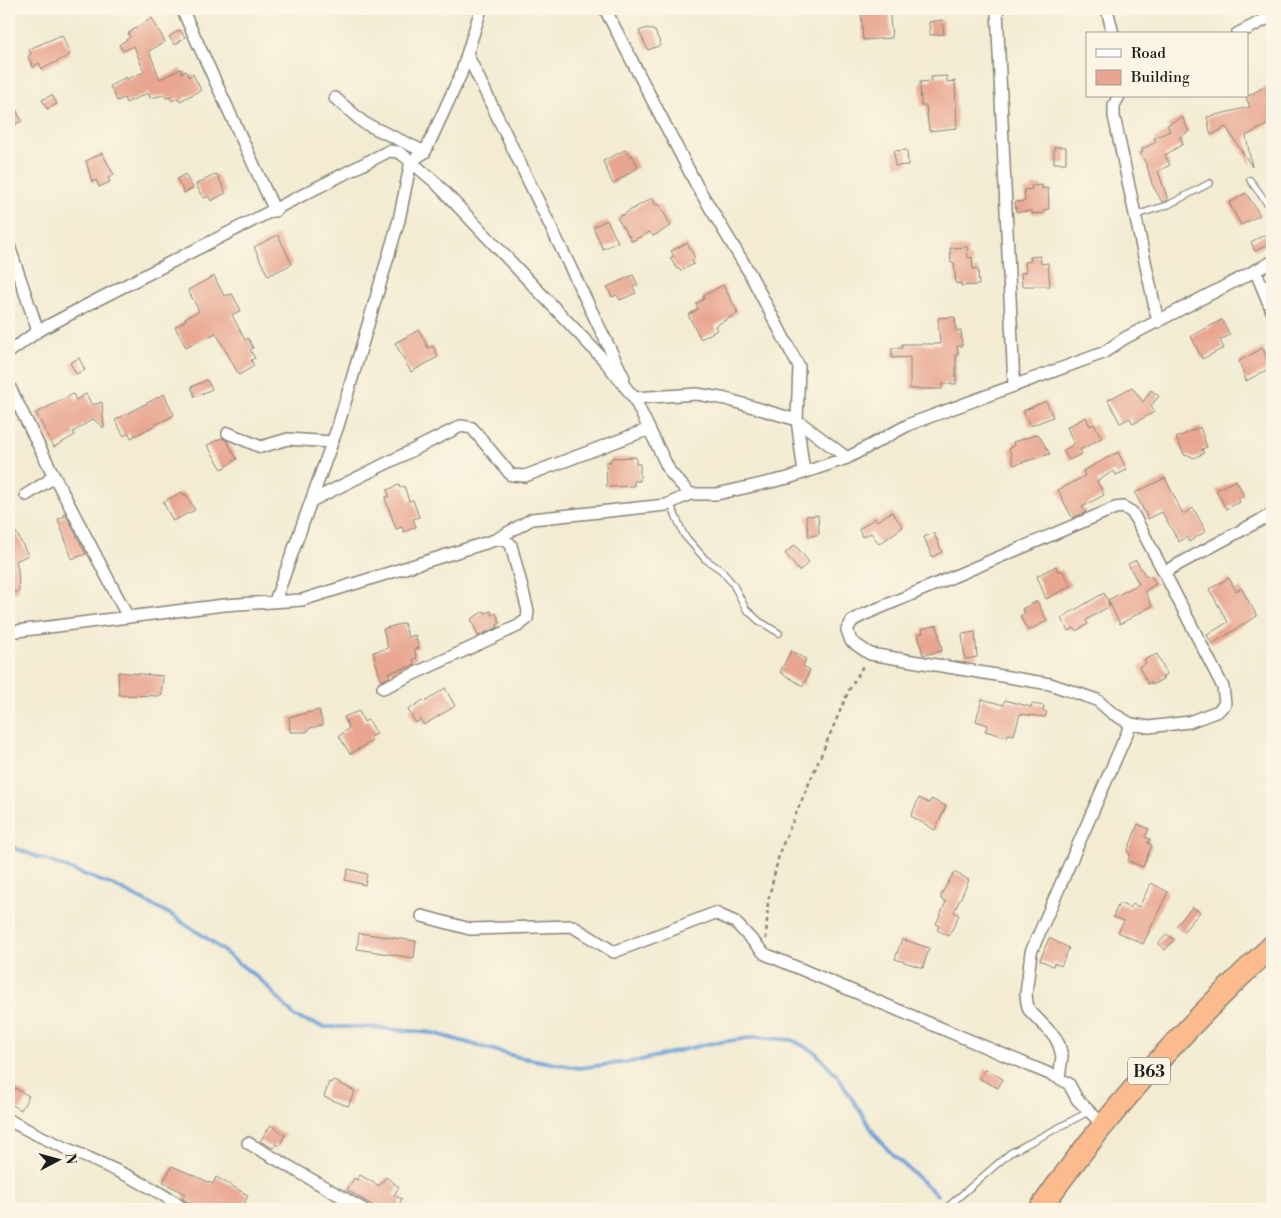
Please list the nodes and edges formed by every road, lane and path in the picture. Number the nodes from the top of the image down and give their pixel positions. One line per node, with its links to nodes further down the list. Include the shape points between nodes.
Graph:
1 (182, 9): 17 (street)
2 (481, 9): 9 (street)
3 (605, 9): 29 (street, via 697,186 799,367)
4 (997, 9): 27 (street)
5 (1107, 9): 7 (street)
6 (1272, 16): 8 (street)
7 (1113, 32)
8 (1241, 32)
9 (467, 54): 12 (street); 28 (street)
10 (335, 98): 12 (street, via 364,123)
11 (1118, 98): 18 (street, via 1114,116)
12 (425, 152): 13 (street)
13 (411, 161): 17 (street, via 398,152 389,151); 28 (street, via 435,182 604,360); 32 (street, via 399,220)
14 (1250, 180): 16 (lane)
15 (1210, 183): 18 (lane, via 1168,205)
16 (1272, 210)
17 (275, 211): 24 (street)
18 (1136, 215): 23 (street)
19 (9, 249): 24 (street)
20 (1272, 262): 21 (street)
21 (1255, 270): 22 (street); 23 (street)
22 (1272, 311)
23 (1158, 322): 27 (street, via 1103,353)
24 (38, 332): 25 (street)
25 (9, 352)
26 (9, 386): 35 (street)
27 (1014, 386): 33 (street, via 910,424)
28 (634, 398): 29 (street, via 697,394); 30 (street)
29 (797, 420): 33 (street); 34 (street)
30 (649, 430): 36 (street, via 670,472); 38 (street, via 525,476 511,475 472,428 461,426)
31 (228, 433): 32 (street, via 261,447 288,439)
32 (332, 442): 38 (street)
33 (848, 458): 34 (street)
34 (804, 472): 36 (street, via 716,494)
35 (53, 474): 37 (street, via 42,486); 44 (street)
36 (690, 494): 39 (street)
37 (26, 495)
38 (311, 501): 43 (street)
39 (670, 503): 41 (street, via 532,519); 46 (lane, via 684,535 733,584 746,609)
40 (1272, 514): 42 (street)
41 (495, 540): 43 (street, via 311,597); 48 (street, via 505,539 512,545 528,611 527,619)
42 (1164, 572): 47 (street, via 1132,512 1123,507 1115,508 852,621 847,630 851,641); 49 (street, via 1224,688 1225,704 1218,711 1190,722 1149,727)
43 (275, 602): 44 (street)
44 (128, 617): 45 (street)
45 (9, 632)
46 (779, 633)
47 (870, 654): 49 (street, via 1050,684 1097,700); 52 (path, via 850,690 780,851 768,902)
48 (383, 688)
49 (1131, 724): 53 (street, via 1031,952 1027,1003 1029,1010 1059,1045 1062,1056)
50 (422, 916): 52 (street, via 470,929 572,926 614,952 716,913 735,922)
51 (1272, 946): 54 (highway, B63)
52 (765, 954): 53 (street)
53 (1059, 1078): 54 (street, via 1070,1084 1077,1099)
54 (1095, 1118): 59 (lane, via 1010,1153); 60 (highway, B63)
55 (9, 1120): 57 (street, via 38,1137 143,1182)
56 (248, 1143): 58 (street)
57 (184, 1209)
58 (363, 1209)
59 (945, 1209)
60 (1040, 1209)

